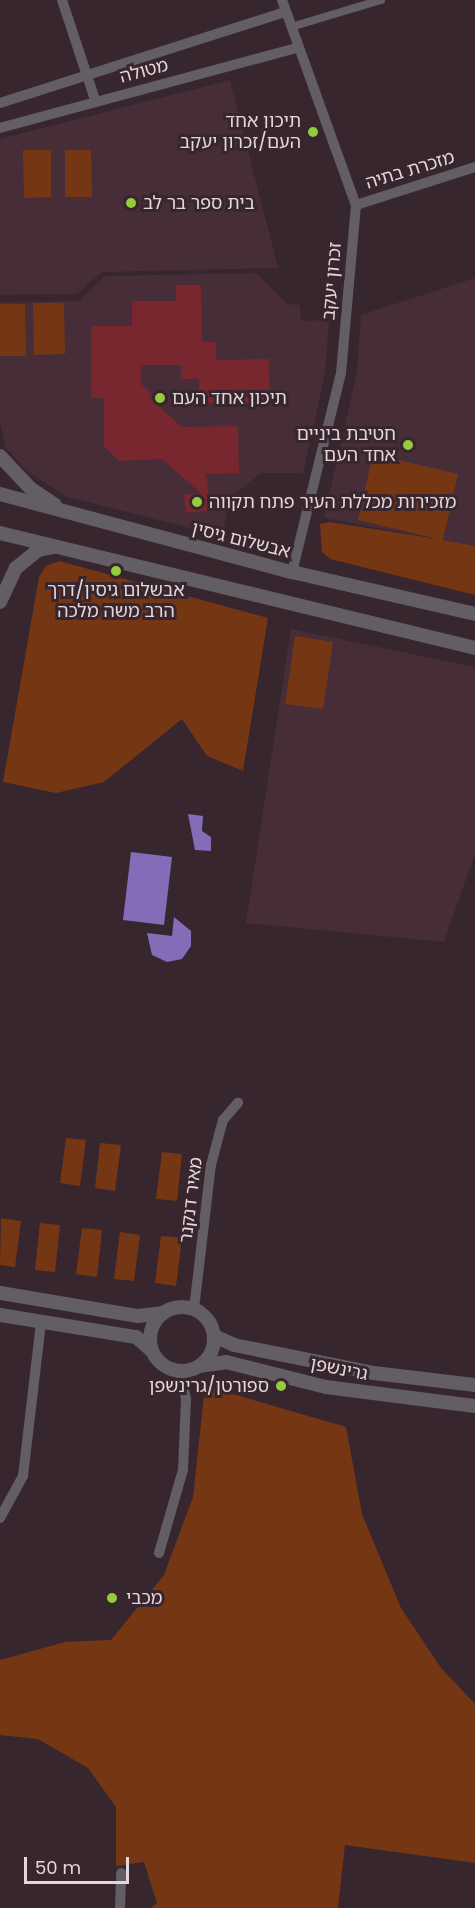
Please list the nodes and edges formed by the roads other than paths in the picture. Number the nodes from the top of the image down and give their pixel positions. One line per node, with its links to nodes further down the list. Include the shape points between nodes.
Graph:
1 (62, 0): 7 (street)
2 (282, 0): 4 (street, זכרון יעקב)
3 (381, 0): 5 (street)
4 (286, 12): 5 (street, זכרון יעקב); 7 (street, מטולה)
5 (291, 27): 6 (street, זכרון יעקב)
6 (297, 48): 8 (street, מטולה); 12 (street, זכרון יעקב)
7 (87, 77): 8 (street); 9 (street, מטולה)
8 (95, 100): 10 (street, מטולה)
9 (0, 103)
10 (0, 128)
11 (475, 167): 12 (street, מזכרת בתיה)
12 (356, 205): 18 (street, זכרון יעקב, via 341,373)
13 (0, 456): 15 (street, via 30,488)
14 (0, 494): 15 (street, אבשלום גיסין)
15 (79, 516): 18 (street, אבשלום גיסין)
16 (0, 533): 17 (street)
17 (58, 546): 19 (street, via 25,558); 21 (street)
18 (292, 572): 20 (street, אבשלום גיסין)
19 (0, 602)
20 (475, 614)
21 (475, 648)
22 (238, 1103): 24 (street, מאיר דנקנר, via 223,1120 211,1165)
23 (0, 1293): 25 (street, via 138,1316)
24 (194, 1308): 25 (street, via 183,1306); 28 (street, via 204,1314)
25 (162, 1313): 29 (street, via 153,1324)
26 (0, 1315): 27 (street)
27 (40, 1322): 29 (street, via 136,1337); 34 (street, via 24,1476)
28 (214, 1336): 30 (street, via 211,1353); 32 (street, גרינשפן, via 234,1345 374,1373)
29 (152, 1351): 31 (street, via 167,1367)
30 (199, 1366): 31 (street); 33 (street, גרינשפן, via 226,1362 326,1387)
31 (180, 1371): 35 (street, via 186,1399 183,1470)
32 (475, 1385)
33 (475, 1406)
34 (0, 1518)
35 (159, 1553)
36 (121, 1873): 37 (street)
37 (120, 1908)

